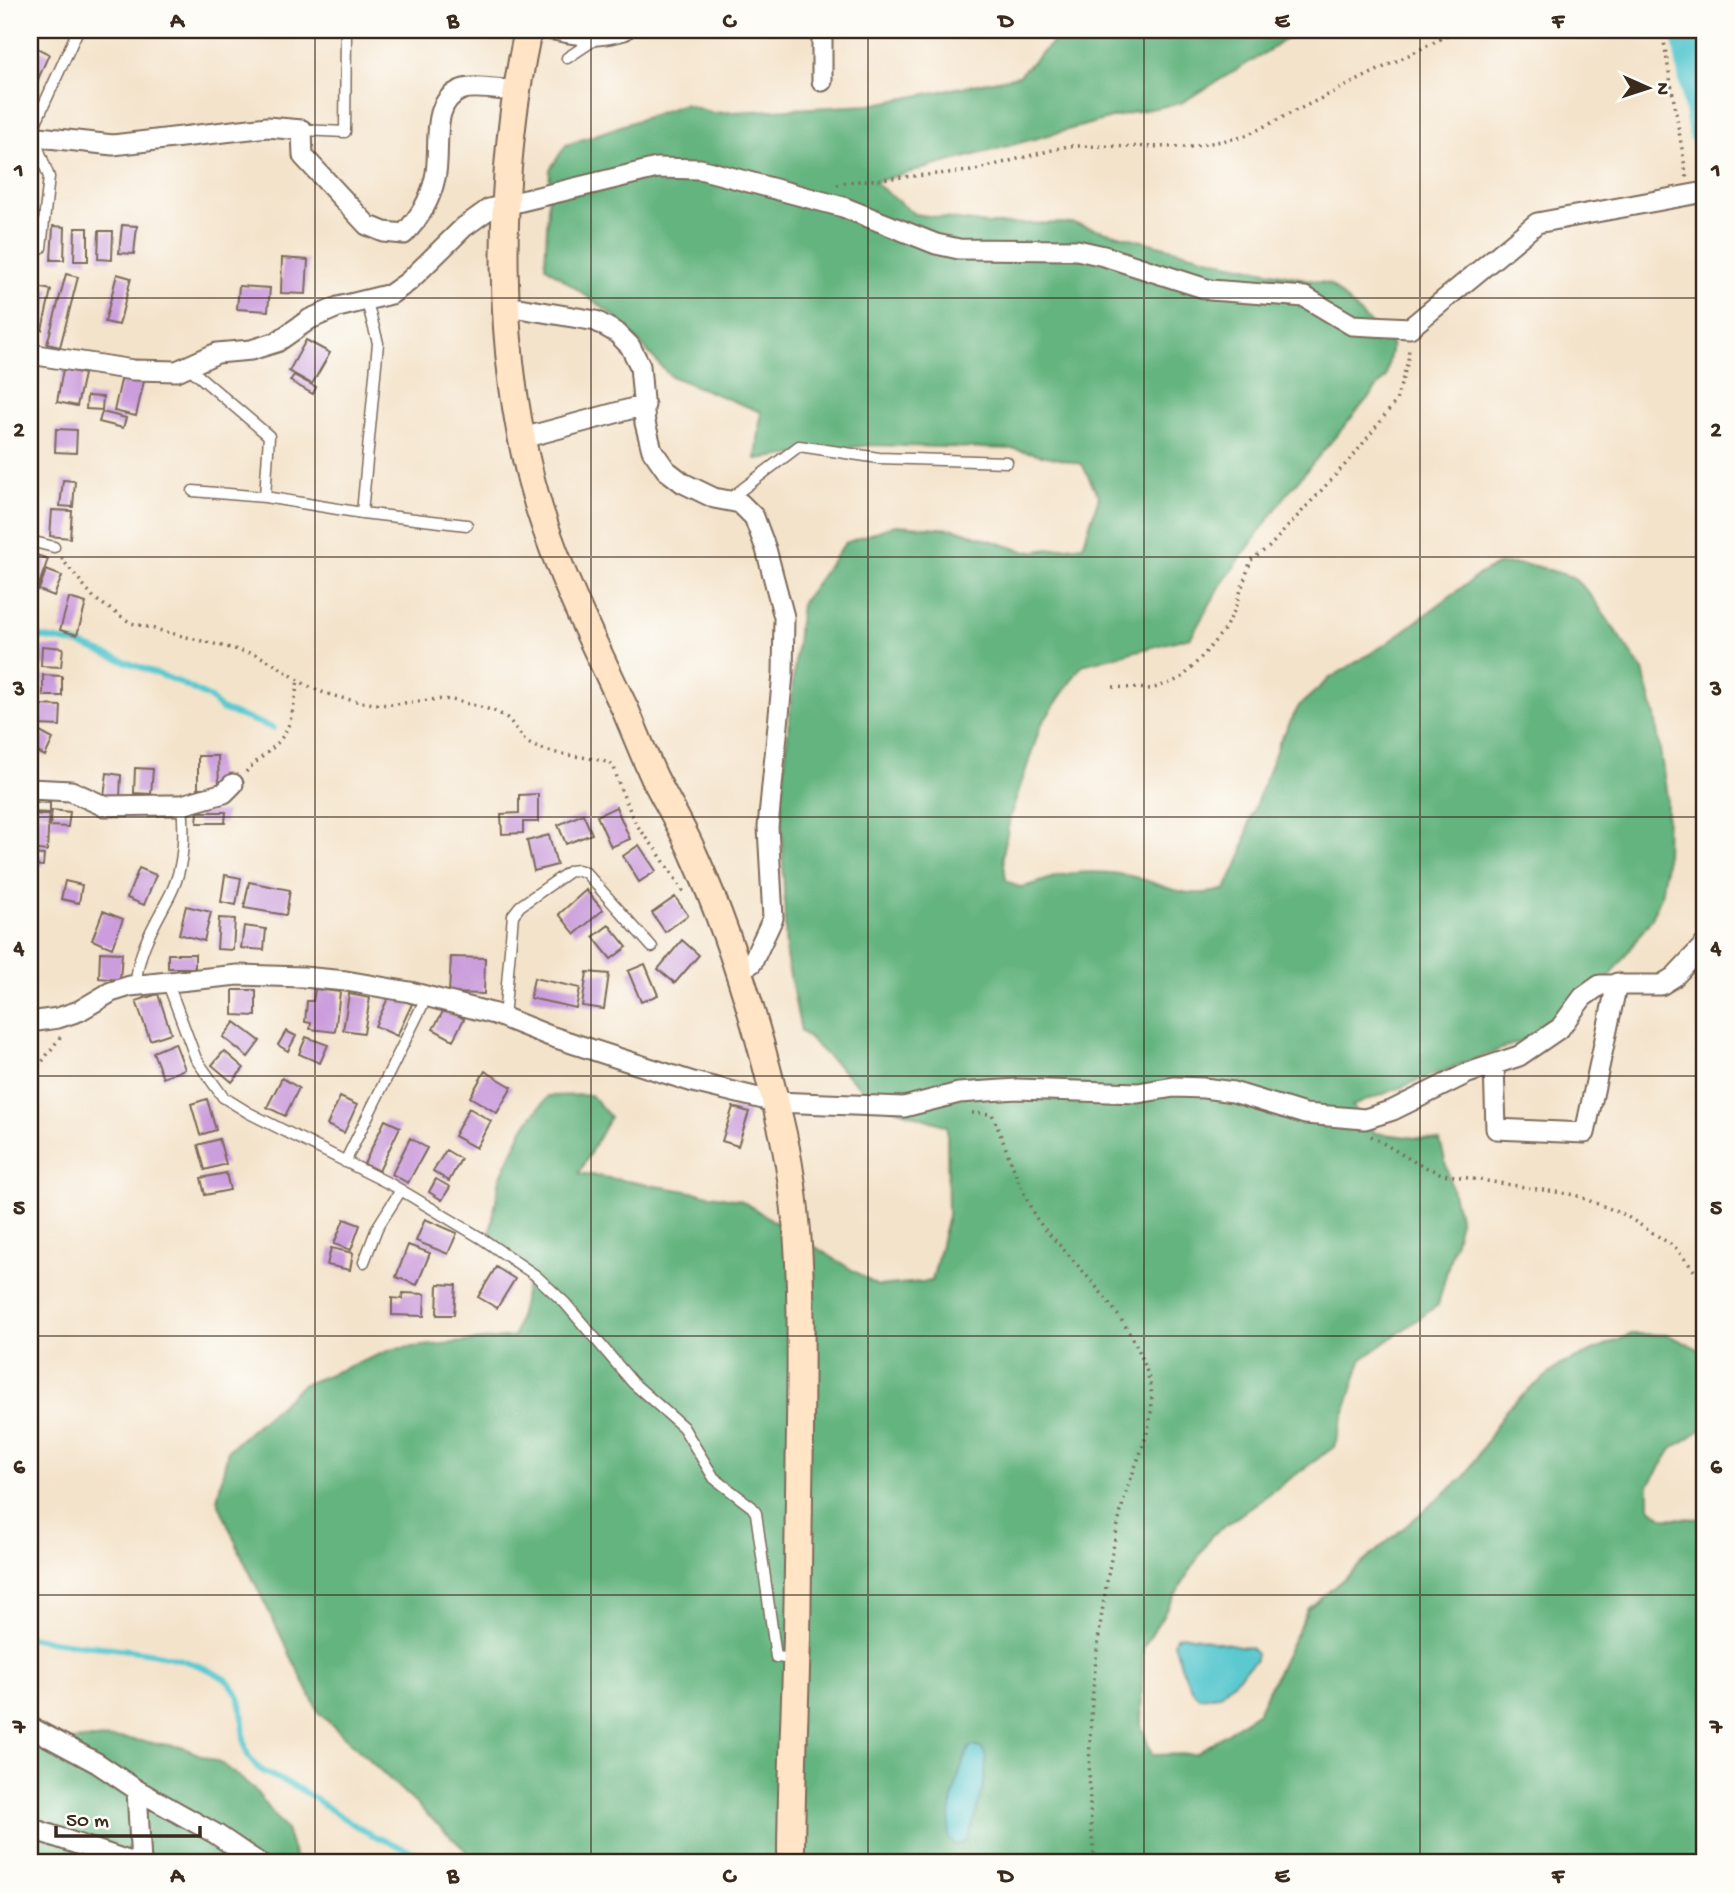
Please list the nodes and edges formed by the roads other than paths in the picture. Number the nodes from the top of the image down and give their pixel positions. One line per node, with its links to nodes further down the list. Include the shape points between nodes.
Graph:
1 (78, 30): 12 (lane)
2 (346, 30): 11 (lane, via 345,132)
3 (554, 30): 7 (street)
4 (624, 30): 7 (street)
5 (822, 30): 9 (street)
6 (525, 31): 10 (street)
7 (600, 36): 8 (lane)
8 (567, 58)
9 (822, 81)
10 (515, 91): 11 (street, via 463,89 449,98 438,124 436,175 428,203 404,234 368,225 303,156); 14 (street)
11 (302, 130): 12 (street, via 267,127 113,145)
12 (31, 136): 15 (lane, via 48,177)
13 (1698, 193): 14 (street, via 1537,223 1410,328 1352,325 1305,297 1210,290 1077,250 959,249 936,244 843,206 700,169 657,168)
14 (507, 203): 16 (street, via 489,209 464,227 408,282); 17 (street)
15 (41, 248)
16 (367, 302): 19 (street, via 310,319 277,342 217,353); 26 (lane, via 378,343)
17 (507, 306): 20 (street, via 596,321 617,332 631,346 640,366); 21 (street, via 511,374)
18 (30, 354): 19 (street, via 133,370 177,371)
19 (187, 366): 24 (lane, via 269,436)
20 (645, 405): 21 (street); 25 (street, via 652,450 666,470 682,483)
21 (523, 438): 35 (street, via 540,509 570,592 693,853)
22 (1007, 462): 25 (lane, via 879,458 799,446)
23 (193, 491): 24 (lane)
24 (265, 496): 26 (lane)
25 (728, 500): 35 (street, via 740,503 754,517 784,617 768,827 773,918 752,963)
26 (362, 513): 27 (lane)
27 (467, 525)
28 (30, 541): 29 (lane)
29 (54, 548)
30 (233, 784): 32 (street, via 223,793)
31 (30, 789): 32 (street, via 71,791 104,806)
32 (182, 805): 38 (lane, via 180,866 143,948)
33 (1705, 944): 37 (street, via 1661,985)
34 (652, 947): 40 (lane, via 585,872 570,871 513,915)
35 (738, 970): 43 (street)
36 (166, 981): 38 (street); 39 (street, via 238,975 303,977); 44 (lane, via 196,1059 223,1097)
37 (1617, 983): 42 (street, via 1600,985 1583,996 1560,1028 1519,1056); 42 (street, via 1585,1133 1496,1129)
38 (136, 985): 41 (street, via 111,992 79,1011)
39 (427, 996): 40 (street); 44 (lane)
40 (504, 1017): 43 (street, via 693,1082)
41 (30, 1022)
42 (1494, 1065): 43 (street, via 1365,1119 1305,1114 1233,1092 1174,1087 1138,1093 1017,1089 959,1093 904,1107)
43 (775, 1102): 47 (street, via 796,1205 801,1329)
44 (345, 1162): 45 (lane)
45 (401, 1190): 46 (lane, via 377,1228); 47 (lane, via 547,1284 633,1383 682,1427 714,1478 752,1507 776,1657)
46 (364, 1262)
47 (796, 1659): 54 (street)
48 (30, 1727): 49 (street)
49 (137, 1790): 52 (street); 53 (street)
50 (30, 1828): 51 (street)
51 (134, 1863)
52 (141, 1863)
53 (260, 1863)
54 (791, 1863)

